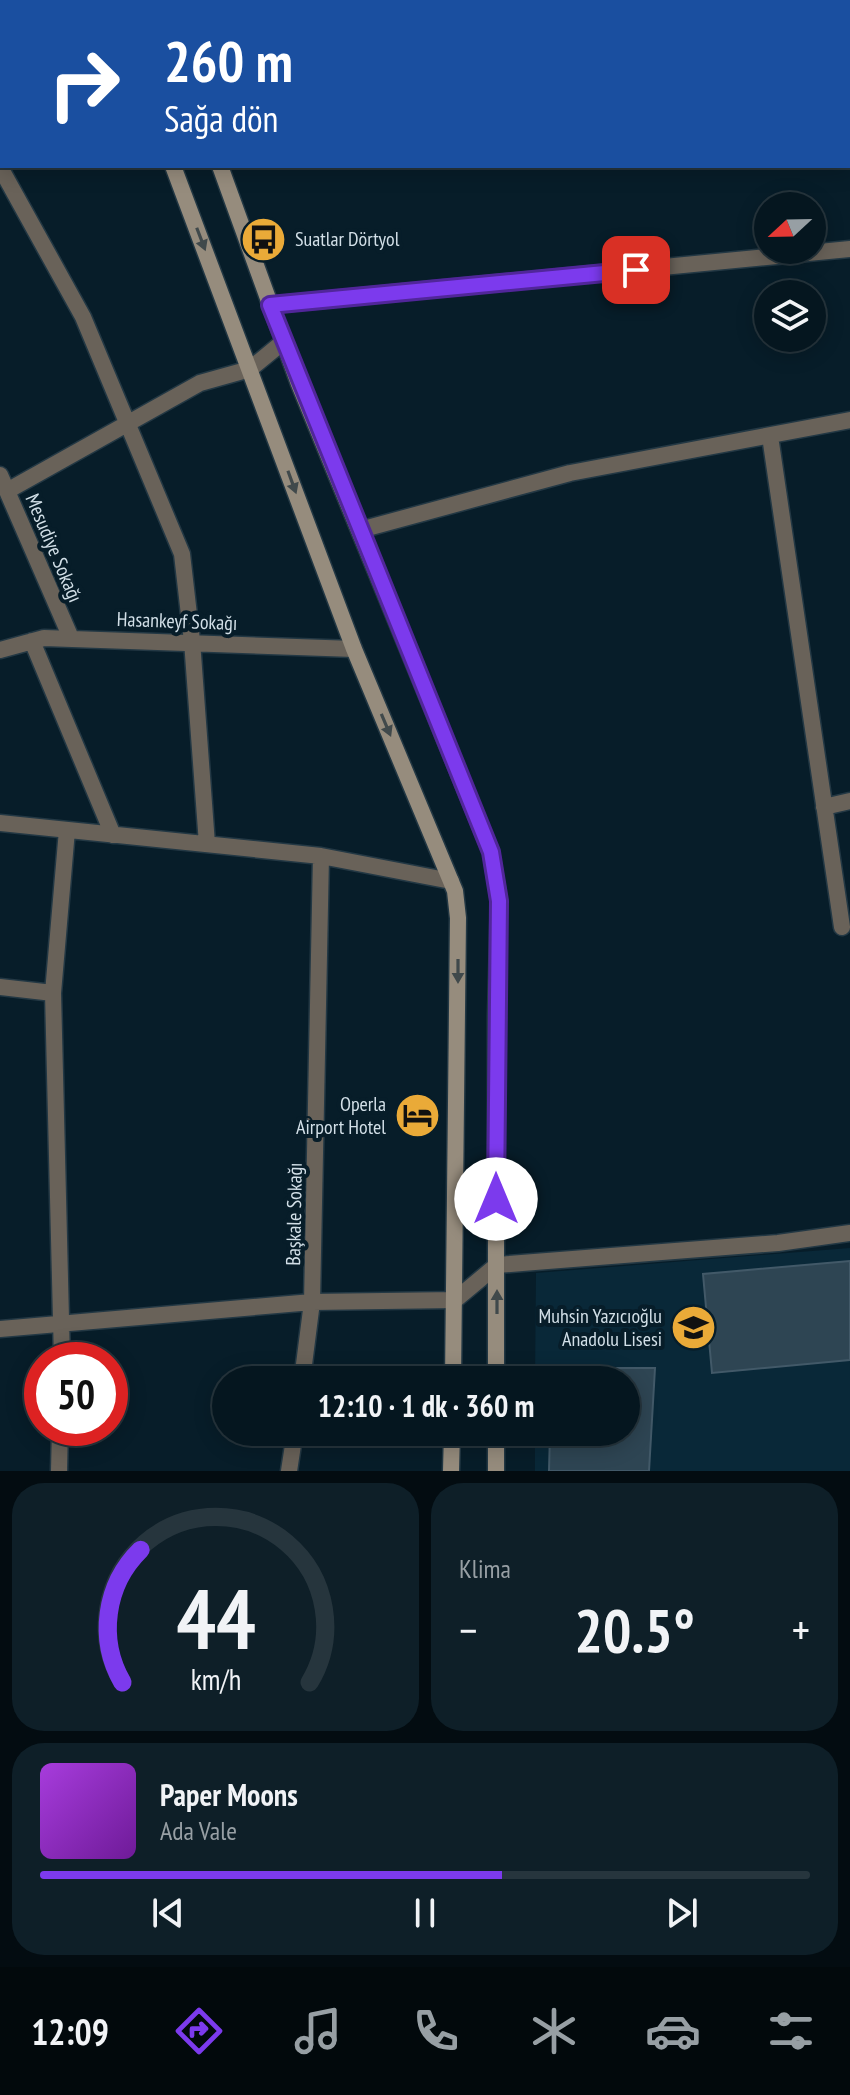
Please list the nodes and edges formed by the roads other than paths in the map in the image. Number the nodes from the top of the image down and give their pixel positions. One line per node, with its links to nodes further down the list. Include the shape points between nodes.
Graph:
1 (1, 168): 9 (street, via 83,317)
2 (174, 168): 7 (main road, one-way to 7)
3 (221, 168): 5 (main road)
4 (850, 249): 5 (street)
5 (270, 305): 6 (main road)
6 (283, 342): 7 (street); 13 (main road)
7 (250, 369): 9 (street, via 200,383); 17 (main road, one-way to 17)
8 (850, 420): 10 (street)
9 (128, 425): 12 (street); 16 (street, via 182,554)
10 (770, 436): 13 (street, via 570,473); 20 (street)
11 (0, 475): 12 (street, Mesudiye Sokağı)
12 (7, 491): 14 (street, Mesudiye Sokağı)
13 (360, 530): 31 (main road, via 491,852 497,880)
14 (71, 638): 15 (street, Hasankeyf Sokağı); 16 (street, Hasankeyf Sokağı)
15 (32, 641): 18 (street, Hasankeyf Sokağı); 23 (street)
16 (192, 641): 17 (street, Hasankeyf Sokağı); 24 (street)
17 (354, 649): 26 (main road, one-way to 26)
18 (0, 650)
19 (850, 801): 20 (street)
20 (824, 807): 27 (street)
21 (0, 823): 22 (street)
22 (67, 830): 23 (street); 29 (street)
23 (113, 835): 24 (street)
24 (207, 844): 25 (street)
25 (321, 856): 26 (street); 33 (street, Başkale Sokağı)
26 (451, 881): 32 (main road, one-way to 32, via 458,918)
27 (842, 927)
28 (0, 987): 29 (street)
29 (53, 993): 34 (street)
30 (850, 1233): 31 (street)
31 (497, 1265): 32 (street); 39 (main road, one-way to 31)
32 (455, 1300): 33 (street); 38 (main road)
33 (312, 1302): 34 (street); 37 (street, Başkale Sokağı)
34 (63, 1324): 35 (street); 36 (street)
35 (0, 1329)
36 (62, 1342)
37 (304, 1366)
38 (453, 1366)
39 (496, 1366)
40 (60, 1446): 44 (street)
41 (293, 1446): 45 (street)
42 (452, 1446): 46 (main road)
43 (496, 1446): 47 (main road)
44 (59, 1471)
45 (289, 1471)
46 (451, 1471)
47 (496, 1471)

